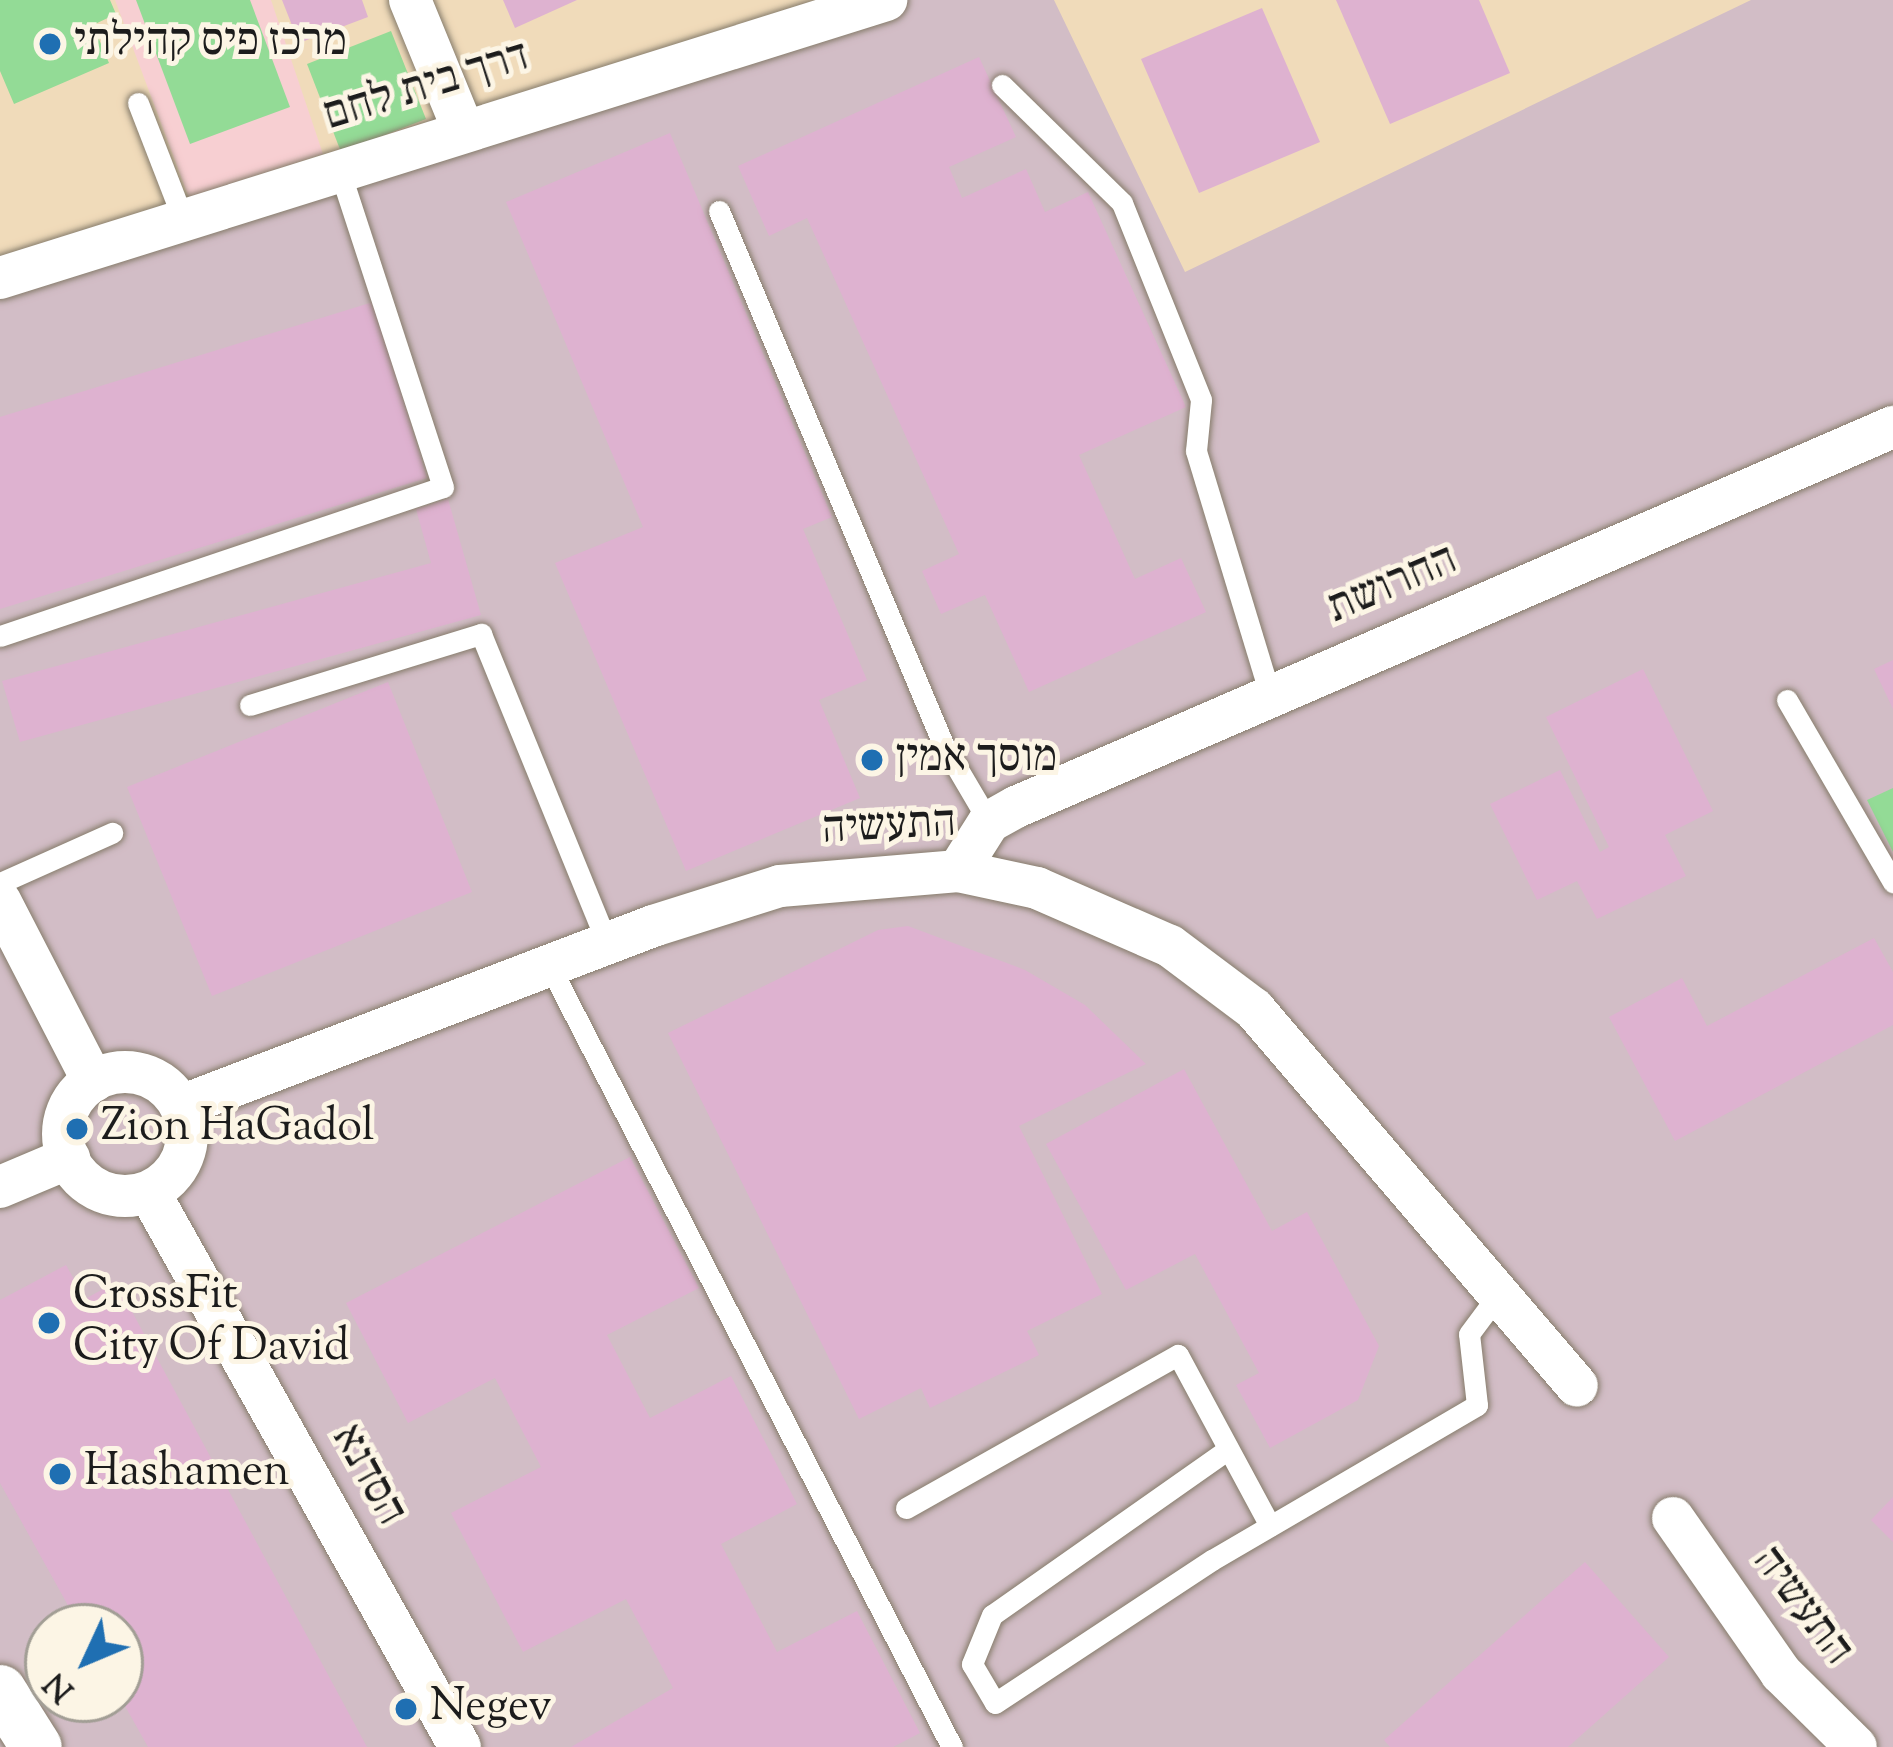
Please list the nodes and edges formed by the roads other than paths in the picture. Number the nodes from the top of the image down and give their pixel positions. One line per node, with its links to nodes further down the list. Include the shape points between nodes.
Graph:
1 (410, 0): 5 (street)
2 (886, 0): 5 (street, דרך בית לחם)
3 (1002, 85): 12 (lane, via 1123,203 1201,400 1196,451)
4 (138, 103): 8 (lane)
5 (463, 129): 6 (street, דרך בית לחם)
6 (339, 168): 8 (street, דרך בית לחם); 11 (lane, via 443,487)
7 (719, 211): 15 (lane, via 943,744)
8 (183, 219): 9 (street, דרך בית לחם)
9 (0, 278)
10 (1893, 428): 12 (street, החרושת)
11 (0, 636)
12 (1270, 694): 15 (street, החרושת)
13 (1787, 700): 18 (lane)
14 (250, 705): 21 (lane, via 481,634)
15 (989, 822): 17 (street)
16 (112, 833): 19 (lane)
17 (958, 871): 21 (street, התעשיה, via 779,886); 28 (street, התעשיה, via 1037,888 1205,968 1254,1009)
18 (1893, 882)
19 (0, 883)
20 (0, 901): 23 (street)
21 (607, 943): 22 (street, התעשיה)
22 (549, 965): 24 (street, התעשיה); 37 (lane)
23 (93, 1082): 24 (street, via 132,1072 152,1078); 25 (street, via 68,1112)
24 (181, 1106): 27 (street, via 186,1146 179,1165)
25 (69, 1158): 26 (street); 27 (street, via 109,1194)
26 (0, 1187)
27 (149, 1192): 36 (street, הסדנא)
28 (1498, 1295): 29 (street, התעשיה); 33 (lane, via 1469,1334 1477,1405)
29 (1577, 1386)
30 (1227, 1450): 31 (lane, via 1178,1355); 33 (lane); 33 (lane, via 992,1615 972,1664 995,1703)
31 (905, 1508)
32 (1672, 1518): 38 (street, התעשיה, via 1781,1673)
33 (1270, 1526)
34 (0, 1690): 35 (street)
35 (30, 1745)
36 (460, 1747)
37 (952, 1747)
38 (1856, 1747)

